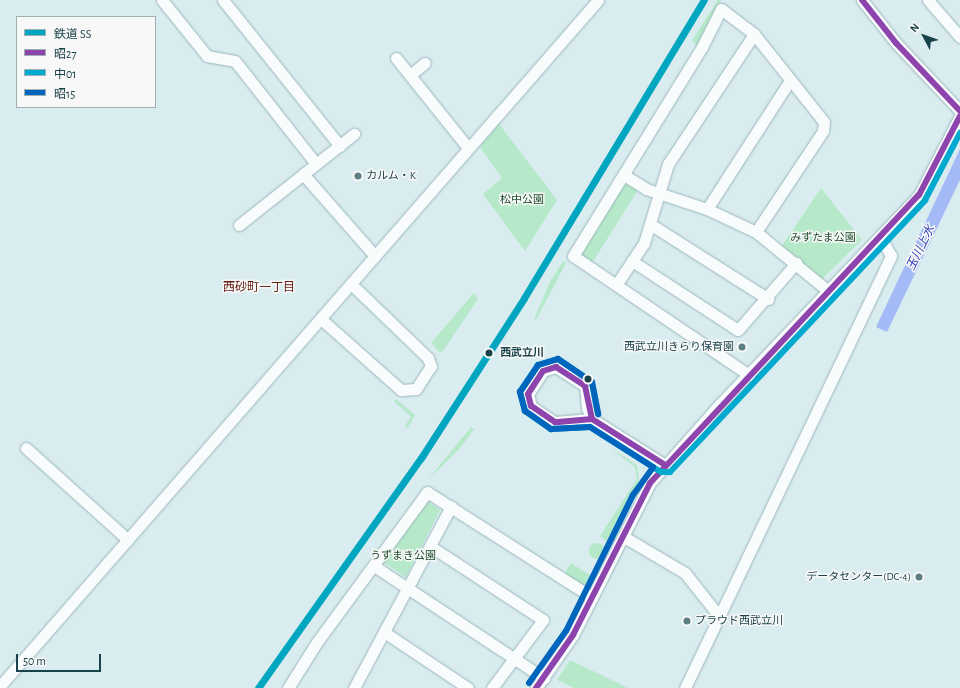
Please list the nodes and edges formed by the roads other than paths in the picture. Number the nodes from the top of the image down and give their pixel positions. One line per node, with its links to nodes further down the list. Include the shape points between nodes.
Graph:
1 (162, 0): 17 (street, via 207,56 235,61)
2 (223, 0): 15 (street)
3 (598, 0): 16 (street)
4 (862, 0): 12 (street, via 896,43)
5 (928, 0): 7 (street)
6 (754, 34): 11 (street); 19 (street, via 721,9 702,48); 20 (street, via 668,164)
7 (960, 37)
8 (396, 58): 10 (street)
9 (424, 63): 10 (street)
10 (410, 75): 16 (street)
11 (790, 80): 21 (street); 24 (street, via 824,127)
12 (960, 111)
13 (960, 116): 25 (street, via 920,195)
14 (354, 134): 15 (street)
15 (340, 146): 17 (street)
16 (468, 148): 26 (street)
17 (316, 164): 18 (street)
18 (303, 174): 23 (street); 26 (street)
19 (624, 175): 20 (street); 30 (street, via 573,256)
20 (659, 193): 21 (street); 22 (street)
21 (707, 209): 24 (street)
22 (650, 224): 27 (street); 32 (street)
23 (239, 225)
24 (756, 232): 28 (street)
25 (881, 237): 31 (street); 47 (street, via 890,248 891,256)
26 (375, 256): 29 (street)
27 (632, 261): 30 (street); 32 (street, via 738,330)
28 (796, 263): 31 (street); 32 (street)
29 (351, 284): 33 (street); 33 (street, via 428,358 431,366 416,389 401,390)
30 (616, 285): 34 (street)
31 (827, 290): 34 (street)
32 (768, 299)
33 (321, 319): 42 (street)
34 (749, 375): 39 (street)
35 (587, 408): 36 (street); 36 (street, via 585,386 556,367 543,371 528,394 531,406 555,422 564,424); 37 (street)
36 (580, 418): 37 (street)
37 (592, 419): 39 (street)
38 (26, 448): 42 (street)
39 (665, 465): 41 (street, via 640,498)
40 (451, 506): 43 (street); 44 (street, via 427,492); 46 (street)
41 (624, 538): 46 (street); 47 (street, via 685,573)
42 (128, 540): 51 (street)
43 (430, 546): 45 (street); 49 (street, via 543,620)
44 (374, 566): 45 (street); 53 (street, via 317,642)
45 (407, 588): 48 (street); 49 (street)
46 (592, 597): 50 (street)
47 (719, 616): 57 (street)
48 (384, 632): 52 (street); 54 (street)
49 (515, 660): 50 (street); 55 (street)
50 (544, 678): 56 (street)
51 (0, 686)
52 (358, 686)
53 (288, 688)
54 (468, 688)
55 (492, 688)
56 (536, 688)
57 (685, 688)

